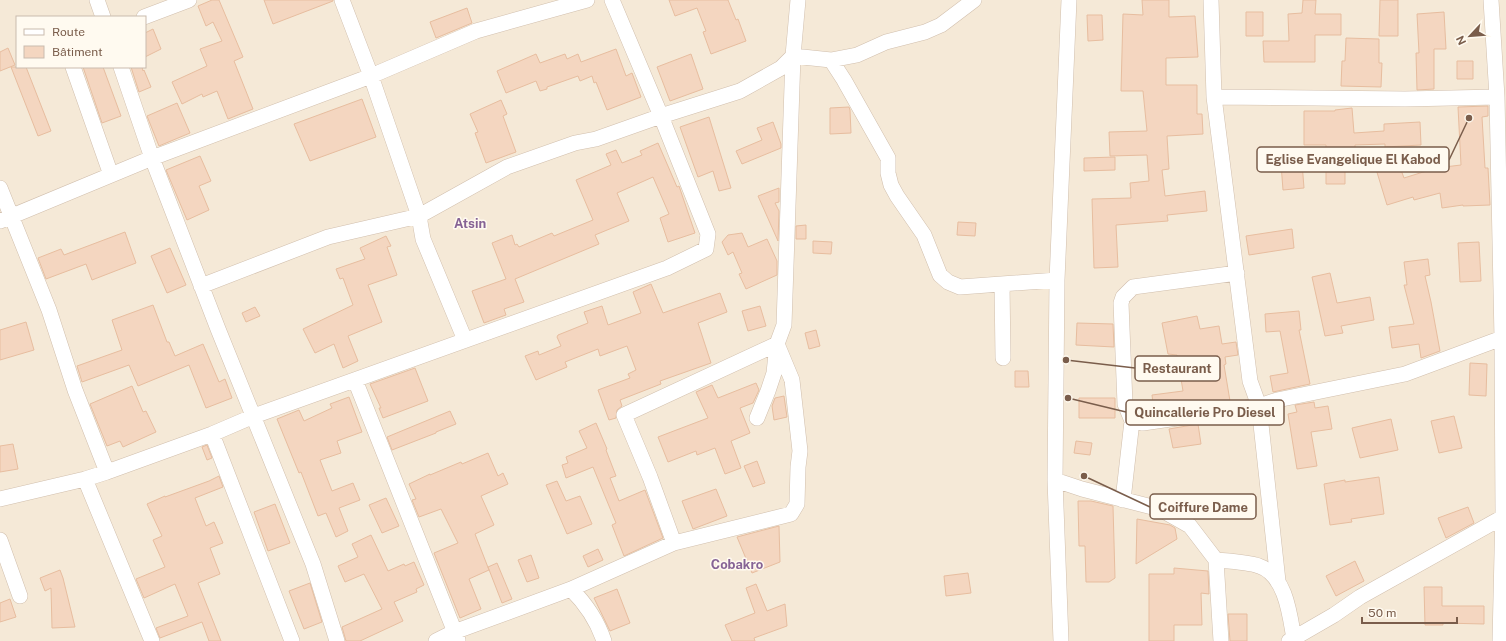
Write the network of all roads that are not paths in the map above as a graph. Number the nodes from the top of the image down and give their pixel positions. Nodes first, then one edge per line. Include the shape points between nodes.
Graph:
1 (97, 0) edge
2 (189, 0) edge
3 (342, 0) edge
4 (587, 0) edge
5 (612, 0) edge
6 (798, 0) edge
7 (974, 0) edge
8 (1069, 0) edge
9 (1211, 0) edge
10 (1491, 0) edge
11 (103, 16) edge
12 (146, 16) edge
13 (794, 56) junction
14 (831, 60) junction
15 (73, 68) edge
16 (121, 68) edge
17 (372, 76) junction
18 (1497, 96) junction
19 (1214, 97) junction
20 (661, 116) junction
21 (152, 158) junction
22 (111, 175) junction
23 (0, 188) edge
24 (419, 216) junction
25 (6, 219) edge
26 (1237, 273) junction
27 (1057, 280) junction
28 (1002, 284) junction
29 (201, 286) junction
30 (1502, 338) junction
31 (465, 340) junction
32 (778, 344) junction
33 (1003, 358) dead end
34 (355, 380) junction
35 (1259, 406) junction
36 (254, 416) junction
37 (757, 418) dead end
38 (1132, 421) junction
39 (212, 434) junction
40 (107, 472) junction
41 (85, 479) junction
42 (1055, 480) junction
43 (0, 499) edge
44 (1123, 500) junction
45 (1504, 512) edge
46 (0, 540) edge
47 (674, 543) junction
48 (1216, 560) junction
49 (1278, 581) junction
50 (571, 589) junction
51 (20, 596) dead end
52 (456, 637) edge
53 (1292, 640) edge
54 (152, 641) edge
55 (292, 641) edge
56 (337, 641) edge
57 (436, 641) edge
58 (604, 641) edge
59 (1061, 641) edge
60 (1221, 641) edge
61 (1500, 641) edge

1 - 11 street
2 - 12 street
3 - 17 street
4 - 17 street via 476,31
5 - 20 street
6 - 13 street
7 - 14 street via 941,25 886,42 857,55
8 - 27 street
9 - 19 street
10 - 18 street
13 - 14 street
13 - 20 street via 781,68 740,91
13 - 32 street via 784,325
14 - 28 street via 888,158 891,185 924,235 940,275 960,287
15 - 22 street
16 - 21 street
17 - 21 street
17 - 24 street
18 - 19 street via 1405,99
18 - 30 street
19 - 26 street
20 - 24 street via 507,167
20 - 31 street via 708,234 706,249 667,268
21 - 22 street
21 - 29 street
22 - 25 street
23 - 25 street
24 - 29 street via 328,237
24 - 31 street via 423,239
25 - 40 street via 49,310 75,390
26 - 35 street via 1250,381
26 - 38 street via 1133,287 1123,297 1125,404
27 - 28 street
27 - 42 street
28 - 33 street
29 - 36 street
30 - 35 street via 1405,374
30 - 45 street
31 - 34 street
32 - 37 street via 774,372
32 - 47 street via 792,380 800,451 797,504 791,514
32 - 47 street via 624,415
34 - 36 street
34 - 52 street
35 - 38 street via 1143,423
35 - 49 street
36 - 39 street
36 - 56 street via 313,564
38 - 44 street
39 - 40 street
39 - 55 street
40 - 41 street
41 - 43 street
41 - 54 street
42 - 44 street
42 - 59 street
44 - 48 street via 1160,508 1190,526
45 - 53 street via 1360,596
45 - 61 street
46 - 51 street
47 - 50 street
48 - 49 street via 1260,566
48 - 60 street
49 - 53 street via 1288,605
50 - 52 street
50 - 58 street via 586,604
52 - 57 street

